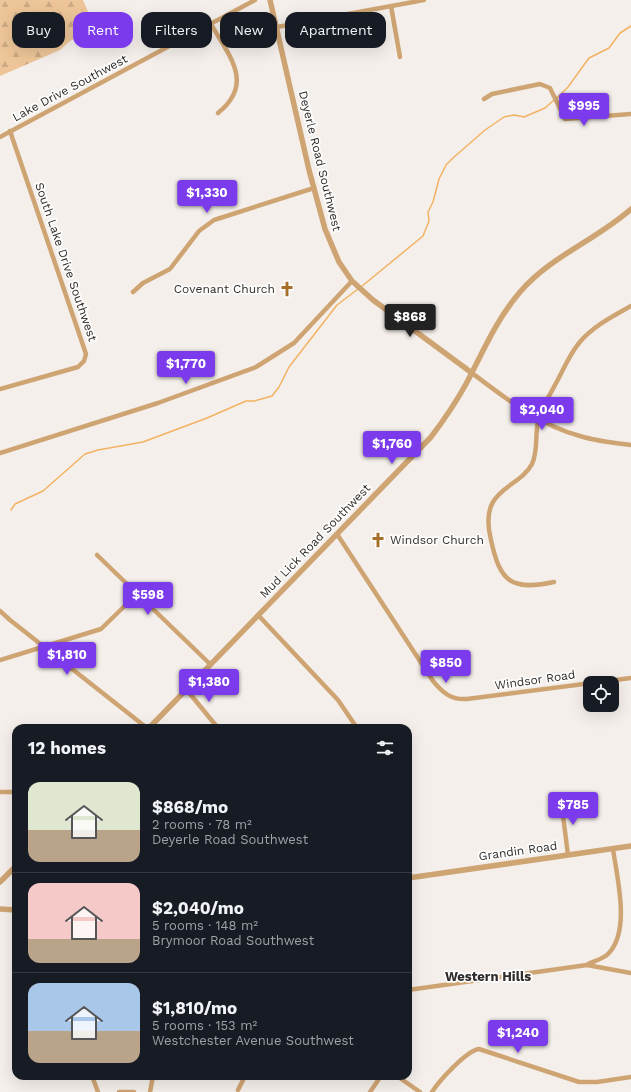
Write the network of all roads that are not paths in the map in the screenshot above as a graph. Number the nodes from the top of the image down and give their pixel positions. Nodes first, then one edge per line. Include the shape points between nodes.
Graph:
1 (255, 0) edge
2 (270, 0) edge
3 (424, 0) edge
4 (391, 6) junction
5 (273, 12) edge
6 (212, 23) edge
7 (212, 26) edge
8 (277, 27) joint
9 (166, 48) edge
10 (400, 57) dead end
11 (484, 99) dead end
12 (218, 113) dead end
13 (631, 114) edge
14 (10, 131) junction
15 (0, 137) edge
16 (314, 188) junction
17 (631, 209) edge
18 (352, 281) junction
19 (133, 292) dead end
20 (631, 306) edge
21 (472, 373) junction
22 (0, 389) edge
23 (538, 419) junction
24 (631, 446) edge
25 (0, 453) edge
26 (337, 534) junction
27 (98, 555) dead end
28 (554, 582) dead end
29 (137, 594) junction
30 (0, 611) edge
31 (258, 615) junction
32 (44, 647) junction
33 (0, 660) edge
34 (210, 664) junction
35 (631, 678) edge
36 (186, 689) junction
37 (143, 724) edge
38 (152, 724) edge
39 (215, 724) edge
40 (354, 724) edge
41 (0, 792) edge
42 (12, 792) edge
43 (561, 800) dead end
44 (631, 846) edge
45 (613, 849) junction
46 (568, 855) junction
47 (12, 870) edge
48 (412, 877) edge
49 (0, 882) edge
50 (0, 909) edge
51 (12, 910) edge
52 (587, 965) junction
53 (631, 973) edge
54 (412, 989) edge
55 (631, 1077) edge
56 (94, 1080) edge
57 (152, 1080) edge
58 (243, 1080) edge
59 (378, 1080) edge
60 (403, 1080) edge
61 (238, 1090) dead end
62 (98, 1092) edge
63 (119, 1092) edge
64 (134, 1092) edge
65 (150, 1092) edge
66 (370, 1092) edge
67 (420, 1092) edge
68 (432, 1092) edge

1 - 6 street, Lake Drive Southwest
2 - 5 street, Deyerle Road Southwest
3 - 4 street
4 - 8 street
4 - 10 street
7 - 12 street via 233,62 237,85 234,97
8 - 16 street, Deyerle Road Southwest
9 - 14 street, Lake Drive Southwest
11 - 13 street via 492,94 540,84 550,88 565,120
14 - 15 street, Lake Drive Southwest
14 - 22 street, South Lake Drive Southwest via 86,354 78,367
16 - 18 street, Deyerle Road Southwest via 333,250
16 - 19 street via 214,220 199,231 170,269
17 - 21 street, Mud Lick Road Southwest via 608,228 553,261 533,278 501,317
18 - 21 street, Deyerle Road Southwest
18 - 25 street via 294,343 256,367 158,403
20 - 23 street via 593,329 580,342
21 - 23 street, Deyerle Road Southwest
21 - 26 street, Mud Lick Road Southwest via 431,436
23 - 24 street, Deyerle Road Southwest via 577,436
23 - 28 street via 534,458 524,475 495,500 490,510 489,527 498,565 508,579 518,584 531,585
26 - 31 street, Mud Lick Road Southwest
26 - 35 street, Windsor Road via 433,681 450,697 468,699
27 - 29 street
29 - 32 street via 101,629
29 - 34 street
30 - 32 street
31 - 34 street, Mud Lick Road Southwest
31 - 40 street via 338,700
32 - 33 street
32 - 37 street
34 - 36 street, Mud Lick Road Southwest
36 - 38 street, Mud Lick Road Southwest
36 - 39 street
41 - 42 street
43 - 46 street
44 - 45 street, Grandin Road
45 - 46 street, Grandin Road
45 - 52 street via 621,902 620,930 608,954
46 - 48 street, Grandin Road
47 - 49 street
50 - 51 street
52 - 53 street
52 - 54 street
55 - 68 street via 579,1082 478,1049 471,1051
56 - 62 street
57 - 65 street
58 - 61 street
59 - 66 street
60 - 67 street
63 - 64 street

